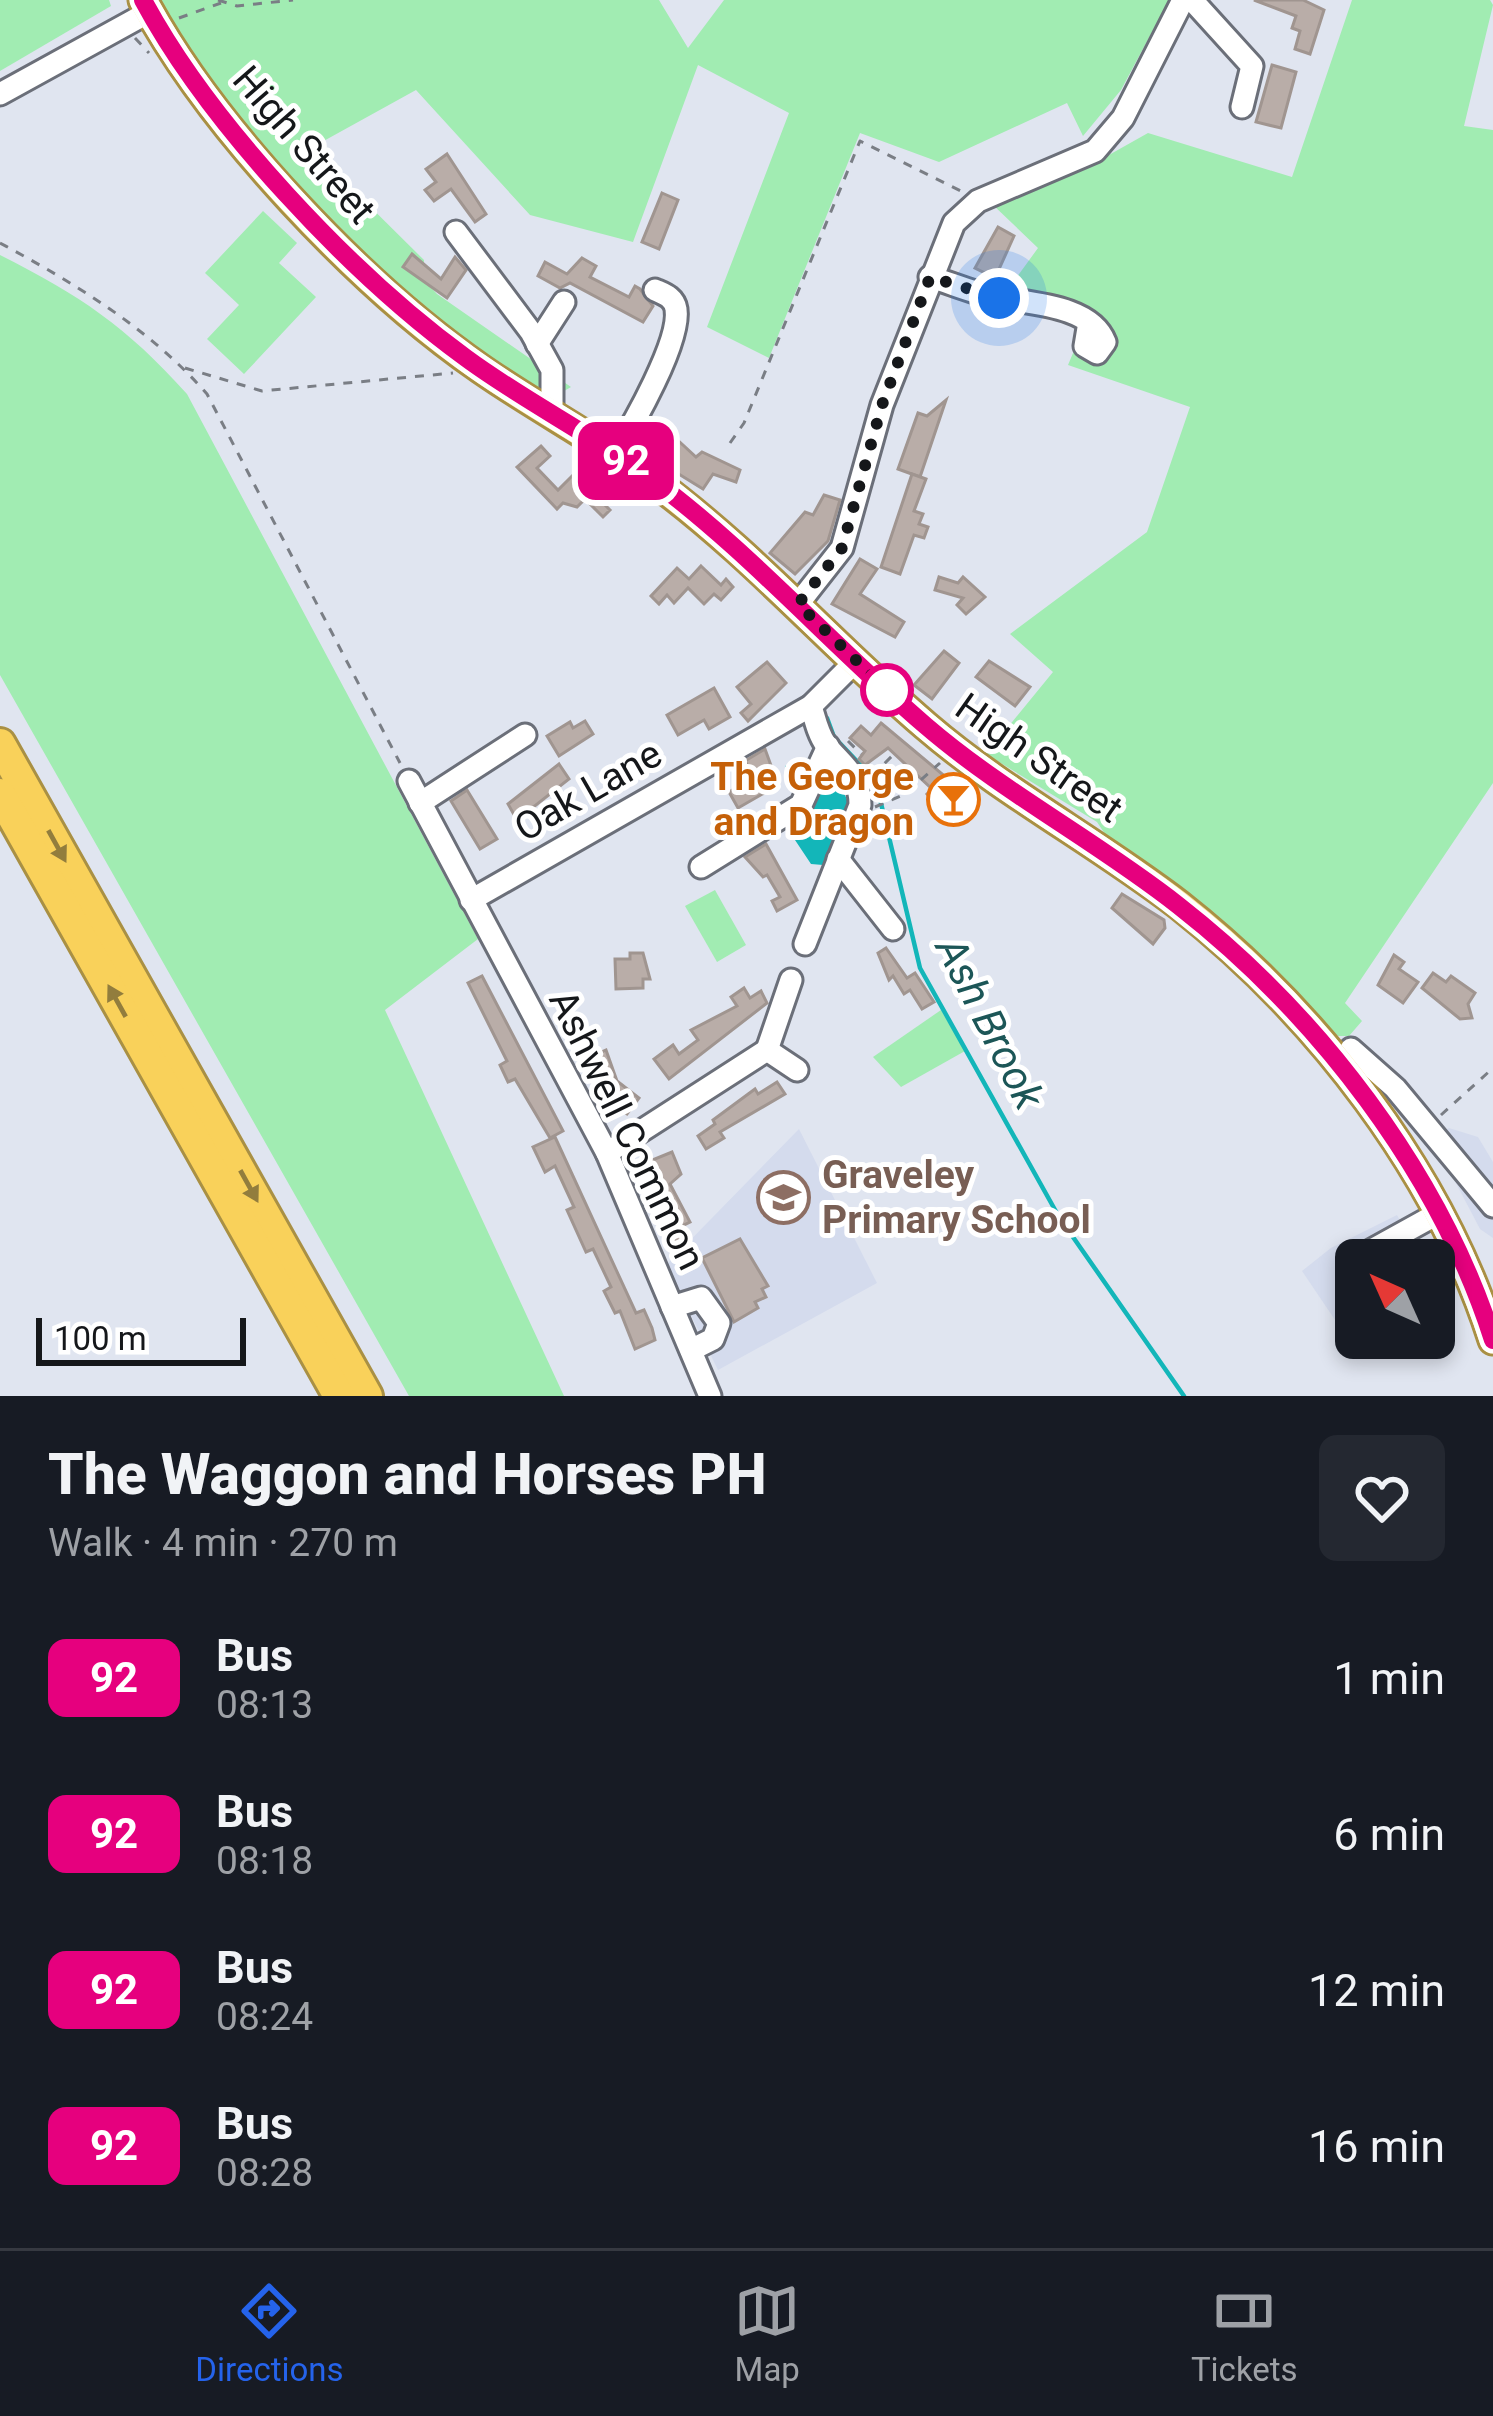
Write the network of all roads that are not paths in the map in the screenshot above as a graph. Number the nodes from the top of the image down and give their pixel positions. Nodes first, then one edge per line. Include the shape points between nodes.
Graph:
1 (1183, 0) edge
2 (1192, 0) edge
3 (153, 12) edge
4 (0, 94) edge
5 (1242, 107) dead end
6 (457, 232) dead end
7 (930, 277) junction
8 (655, 290) dead end
9 (564, 302) dead end
10 (1089, 322) dead end
11 (538, 344) junction
12 (552, 413) junction
13 (615, 453) junction
14 (798, 604) junction
15 (856, 661) junction
16 (811, 706) junction
17 (526, 735) dead end
18 (0, 744) edge
19 (830, 748) junction
20 (409, 781) road end
21 (0, 794) edge
22 (420, 803) junction
23 (838, 859) junction
24 (701, 867) dead end
25 (471, 900) junction
26 (892, 929) dead end
27 (805, 944) dead end
28 (791, 980) dead end
29 (1351, 1049) dead end
30 (766, 1050) junction
31 (797, 1070) dead end
32 (1429, 1126) junction
33 (1400, 1147) junction
34 (607, 1153) junction
35 (1493, 1206) edge
36 (1437, 1214) junction
37 (1393, 1239) edge
38 (672, 1306) junction
39 (1493, 1340) edge
40 (691, 1350) junction
41 (339, 1396) edge
42 (367, 1396) edge
43 (710, 1396) edge

1 - 7 street via 1124,118 1095,151 978,201 954,223
2 - 5 street via 1252,66
3 - 4 street
3 - 12 main road, High Street via 308,218 405,310
6 - 11 street
7 - 10 street
7 - 14 street via 882,405 842,548
8 - 13 street via 676,308 673,332
9 - 11 street
11 - 12 street via 552,370
12 - 13 main road, High Street
13 - 14 main road, High Street via 702,517
14 - 15 main road, High Street
15 - 16 street, Oak Lane
15 - 33 main road, High Street via 956,750 1183,908 1303,1023
16 - 19 street
16 - 25 street, Oak Lane
17 - 22 street
18 -> 42 highway
19 - 23 street via 860,791
19 - 24 street via 791,813
20 - 22 street, Ashwell Common
41 -> 21 highway
22 - 25 street, Ashwell Common
23 - 26 street
23 - 27 street
25 - 34 street, Ashwell Common
28 - 30 street
29 - 32 street
30 - 31 street
30 - 34 street
32 - 33 street
32 - 35 street
33 - 36 main road, High Street
34 - 38 street, Ashwell Common
36 - 37 street
36 - 39 main road, High Street
38 - 40 street, Ashwell Common
38 - 40 street via 700,1298 719,1323 716,1336
40 - 43 street, Ashwell Common

